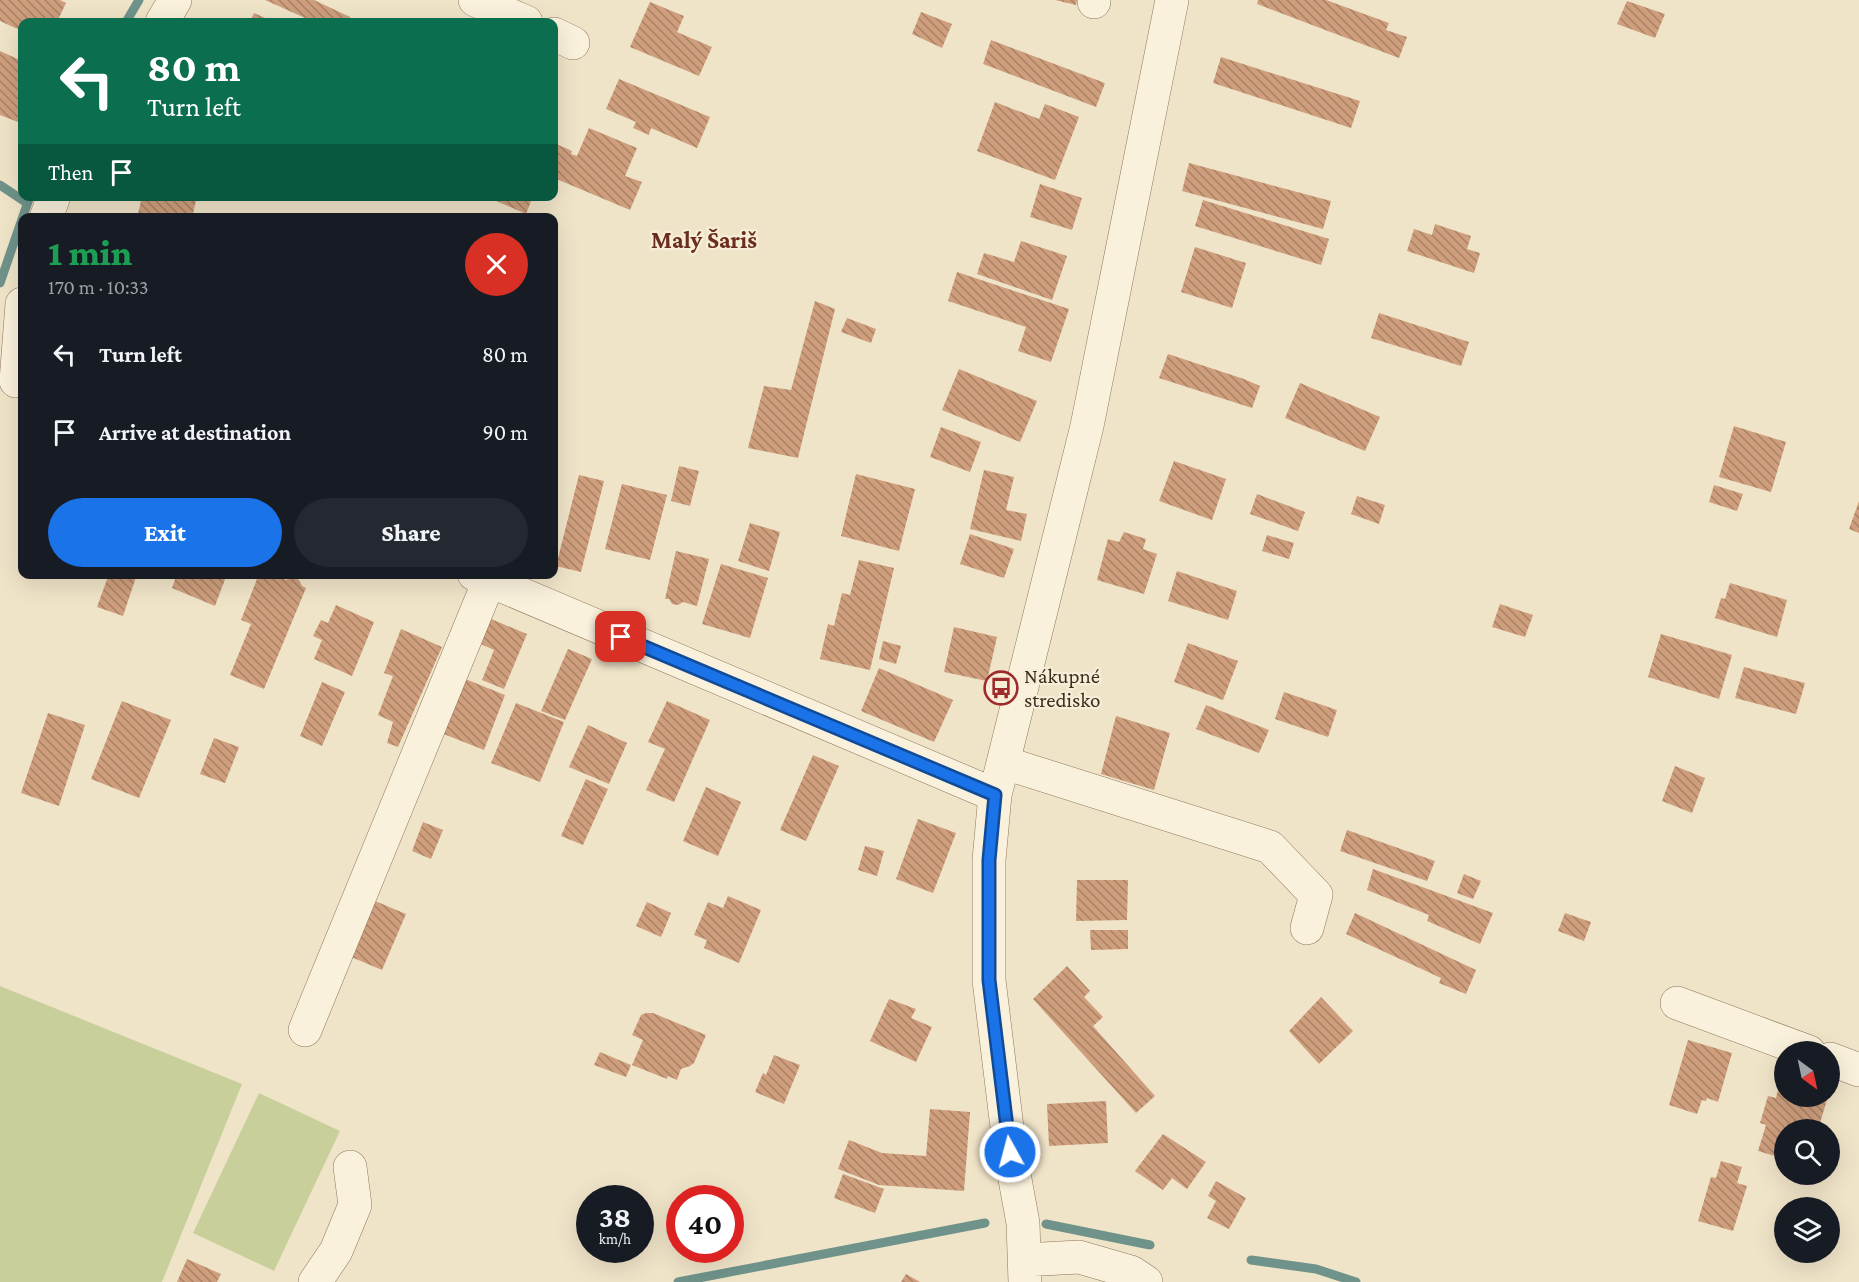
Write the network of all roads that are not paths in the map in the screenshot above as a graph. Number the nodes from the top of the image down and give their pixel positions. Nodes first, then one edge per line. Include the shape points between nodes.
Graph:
1 (175, 0) edge
2 (474, 0) edge
3 (1172, 0) edge
4 (164, 18) edge
5 (517, 18) edge
6 (18, 338) edge
7 (13, 380) edge
8 (482, 579) edge
9 (484, 579) edge
10 (1005, 763) junction
11 (995, 795) junction
12 (1307, 928) dead end
13 (1677, 1003) dead end
14 (305, 1030) dead end
15 (1779, 1041) edge
16 (1840, 1063) edge
17 (1859, 1070) edge
18 (350, 1167) dead end
19 (1024, 1271) edge
20 (315, 1282) edge
21 (1146, 1282) edge

1 - 4 street
2 - 5 street
3 - 10 street via 1087,426
6 - 7 street
8 - 14 street
9 - 11 street
10 - 11 street
10 - 12 street via 1270,847 1316,896
11 - 19 street via 989,860 989,980 1010,1152 1023,1223
13 - 15 street
16 - 17 street
18 - 20 street via 355,1205 336,1251
19 - 21 street via 1080,1257 1131,1272

